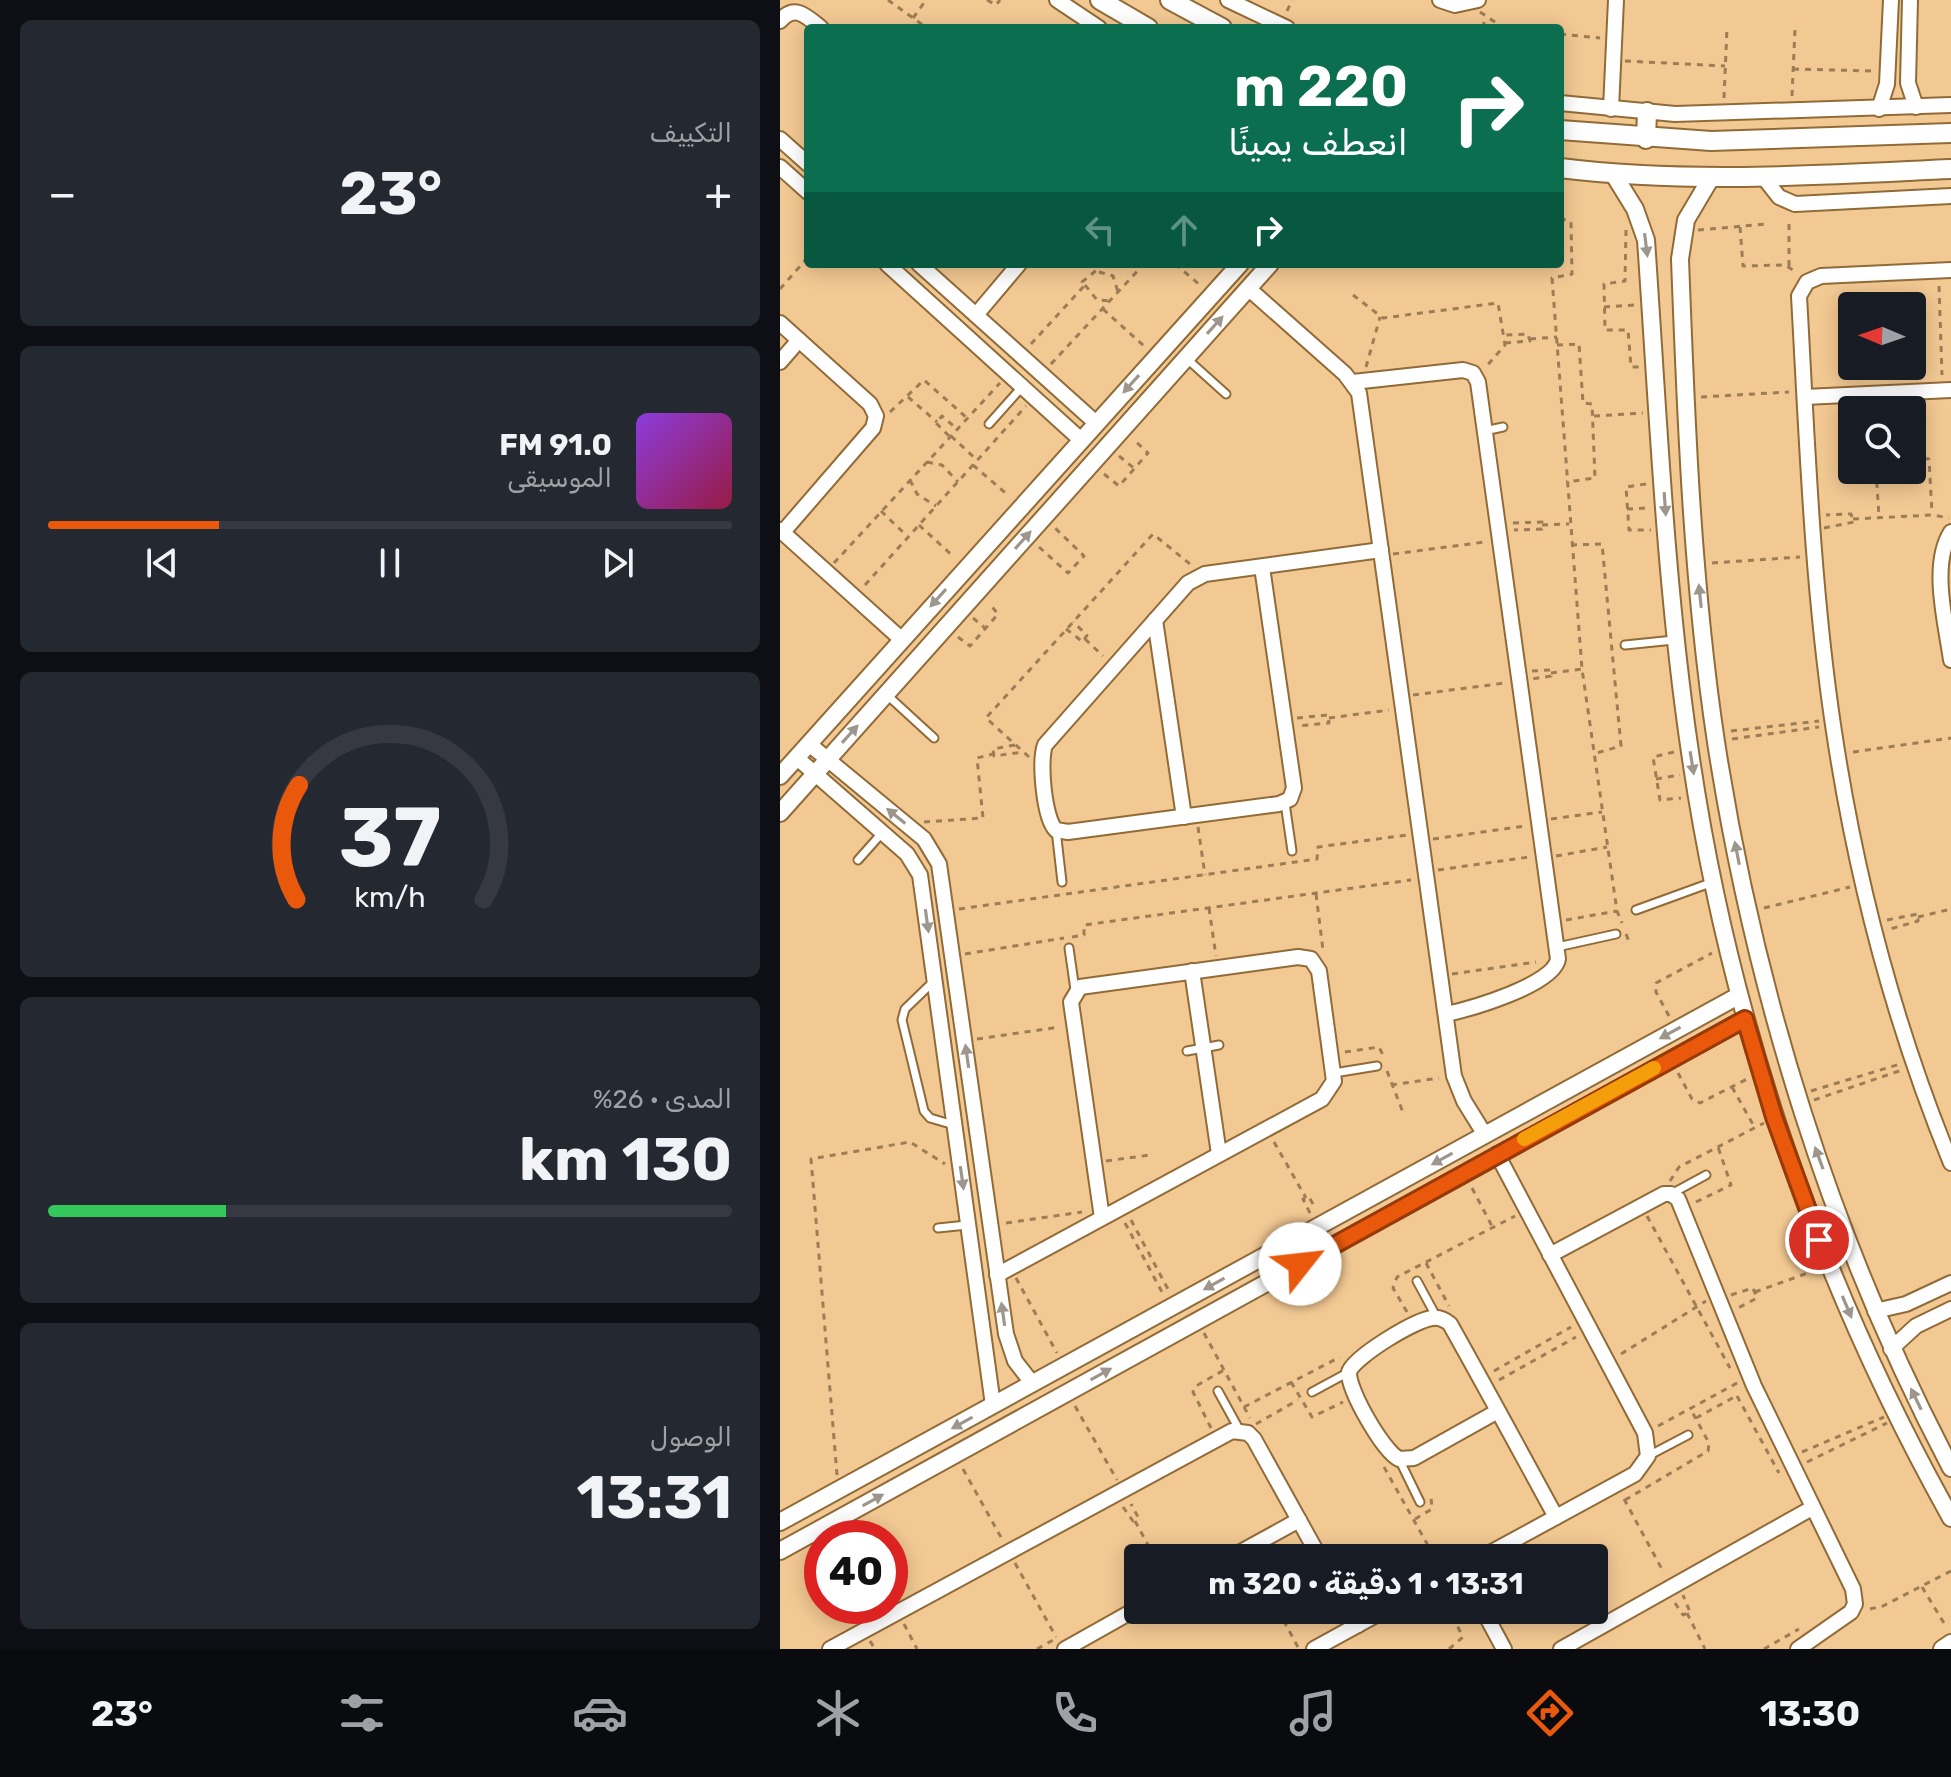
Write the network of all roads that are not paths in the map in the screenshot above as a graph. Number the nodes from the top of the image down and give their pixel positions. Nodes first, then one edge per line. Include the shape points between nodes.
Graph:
1 (1057, 0) edge
2 (1100, 0) edge
3 (1170, 0) edge
4 (1228, 0) edge
5 (1440, 0) edge
6 (1616, 0) edge
7 (1891, 0) edge
8 (1910, 0) edge
9 (1475, 2) edge
10 (780, 21) edge
11 (1194, 22) edge
12 (815, 24) edge
13 (1089, 24) edge
14 (1141, 24) edge
15 (1279, 24) edge
16 (1564, 103) edge
17 (1951, 105) edge
18 (1916, 107) junction
19 (1611, 109) junction
20 (1879, 109) junction
21 (1647, 112) junction
22 (1564, 130) edge
23 (1951, 133) edge
24 (780, 139) edge
25 (1646, 139) junction
26 (804, 160) edge
27 (780, 167) edge
28 (1564, 169) edge
29 (1951, 169) edge
30 (1614, 175) junction
31 (1711, 178) junction
32 (1764, 178) junction
33 (804, 188) edge
34 (1951, 196) edge
35 (891, 268) edge
36 (923, 268) edge
37 (1016, 268) edge
38 (1236, 268) edge
39 (1266, 268) edge
40 (1945, 270) edge
41 (1248, 288) junction
42 (976, 315) junction
43 (780, 323) edge
44 (799, 340) junction
45 (1158, 354) junction
46 (780, 362) edge
47 (1182, 363) junction
48 (1357, 381) junction
49 (1022, 387) junction
50 (1947, 390) edge
51 (1226, 394) dead end
52 (1804, 394) junction
53 (1096, 423) junction
54 (989, 424) dead end
55 (1503, 427) dead end
56 (1484, 431) junction
57 (1081, 440) junction
58 (781, 531) edge
59 (1951, 532) edge
60 (1382, 553) junction
61 (1262, 567) junction
62 (1155, 620) junction
63 (1949, 632) edge
64 (901, 639) junction
65 (1676, 640) junction
66 (1625, 645) dead end
67 (1951, 660) edge
68 (886, 694) junction
69 (934, 738) dead end
70 (809, 744) junction
71 (797, 758) junction
72 (827, 760) junction
73 (815, 774) junction
74 (780, 776) edge
75 (1285, 803) junction
76 (780, 813) edge
77 (1190, 816) junction
78 (1056, 830) junction
79 (882, 833) junction
80 (1292, 851) dead end
81 (858, 860) dead end
82 (1062, 882) dead end
83 (1713, 882) junction
84 (1748, 907) junction
85 (1718, 909) junction
86 (1636, 910) dead end
87 (1616, 934) dead end
88 (1069, 948) dead end
89 (1558, 953) junction
90 (953, 957) junction
91 (933, 961) junction
92 (1192, 971) junction
93 (935, 980) junction
94 (1075, 990) junction
95 (1738, 996) junction
96 (1446, 1014) junction
97 (1745, 1019) junction
98 (1219, 1045) dead end
99 (1204, 1048) junction
100 (1187, 1051) dead end
101 (1377, 1066) dead end
102 (1334, 1073) junction
103 (955, 1125) junction
104 (1485, 1135) junction
105 (1219, 1154) junction
106 (1497, 1154) junction
107 (1949, 1155) edge
108 (1706, 1175) dead end
109 (1389, 1188) junction
110 (1670, 1193) junction
111 (1402, 1208) junction
112 (1101, 1214) junction
113 (969, 1225) junction
114 (938, 1228) dead end
115 (1550, 1255) junction
116 (1004, 1271) junction
117 (1417, 1281) dead end
118 (1951, 1283) edge
119 (1951, 1309) edge
120 (1875, 1311) junction
121 (1444, 1321) junction
122 (1118, 1337) junction
123 (1891, 1349) junction
124 (1130, 1358) junction
125 (1353, 1365) junction
126 (1033, 1384) junction
127 (1218, 1391) dead end
128 (1312, 1392) road end
129 (993, 1405) junction
130 (1498, 1411) junction
131 (1240, 1431) junction
132 (1688, 1435) dead end
133 (914, 1449) junction
134 (1648, 1456) junction
135 (1399, 1459) junction
136 (1951, 1468) edge
137 (926, 1471) junction
138 (1420, 1502) dead end
139 (1812, 1508) junction
140 (1556, 1517) junction
141 (1951, 1518) edge
142 (1299, 1520) junction
143 (780, 1522) edge
144 (1255, 1544) edge
145 (1312, 1544) edge
146 (1507, 1544) edge
147 (780, 1551) edge
148 (1124, 1614) edge
149 (1491, 1624) edge
150 (1358, 1625) edge
151 (1951, 1643) edge
152 (1060, 1644) edge
153 (830, 1649) edge
154 (1314, 1649) edge
155 (1504, 1649) edge
156 (1561, 1649) edge
157 (1798, 1649) edge
158 (1942, 1649) edge

1 - 13 street
2 - 14 main road
3 - 11 main road
4 - 15 street
5 - 9 street via 1455,5
6 - 19 street
7 - 20 street via 1888,71
8 - 18 street via 1908,83
10 - 12 street via 797,12
16 - 19 street
17 - 18 street
18 - 20 street
19 - 21 street
20 - 21 street
21 - 25 main road
22 - 25 main road
23 - 25 main road
24 - 26 street
27 - 33 street
28 - 30 main road
29 - 32 main road
30 - 31 main road
30 -> 65 street via 1646,240
31 - 32 main road
84 -> 31 street via 1716,738 1696,564 1685,398 1683,232 1696,197
32 - 34 street via 1790,203
35 - 49 street
36 - 42 street
37 - 42 street
38 - 45 street
39 - 41 street
40 - 52 street via 1821,276 1807,282 1799,296
47 -> 41 street
41 - 48 street
42 - 53 street
43 - 44 street
44 - 46 street
44 - 58 street via 870,404 876,416 873,428
45 - 47 street
45 -> 53 street
47 - 51 lane
68 -> 47 street
48 - 56 street via 1463,370 1476,377
48 - 60 street
49 - 54 lane
49 - 57 street
50 - 52 street
52 - 107 street via 1814,556 1837,754 1874,929
53 - 57 street
55 - 56 lane
56 - 89 street
57 -> 64 street
58 - 64 street
59 - 63 street via 1942,553
60 - 61 street
60 - 96 street
61 - 62 street via 1202,575
61 - 75 street via 1294,788
62 - 77 street
62 - 78 street via 1045,745 1049,821
63 - 67 street
64 - 70 street
65 - 66 lane
65 -> 83 street
68 - 69 lane
72 -> 68 street
70 - 71 street
70 - 72 street
71 - 73 street
71 - 74 street
72 - 73 street
90 -> 72 street via 935,855
73 - 76 street
73 - 79 street
75 - 77 street
75 - 80 lane
77 - 78 street
78 - 82 lane
79 - 81 lane
79 -> 91 street via 913,860 920,875
83 - 85 street
83 - 86 lane
84 - 85 street
120 -> 84 street via 1798,1100
85 - 95 street
87 - 89 lane
88 - 94 lane
89 - 96 street via 1548,976
90 - 91 street
116 -> 90 street via 990,1225
91 - 93 street
92 - 94 street
92 - 99 street
92 - 102 street via 1298,957 1316,964
93 - 103 street
93 - 103 lane via 905,1009 902,1020 924,1111
94 - 112 street via 1071,1002
95 - 97 street
95 -> 104 street
96 - 104 street via 1454,1076
97 - 106 street
97 -> 141 street via 1774,1117 1829,1265
98 - 99 lane
99 - 100 lane
99 - 105 street
101 - 102 lane
102 - 105 street via 1328,1094
103 -> 113 street
104 -> 109 street
105 - 112 street
106 - 111 street
106 - 115 street
108 - 110 lane
109 - 111 street
109 -> 122 street
110 - 115 street
110 - 139 street via 1678,1199 1718,1304
111 - 124 street
112 - 116 street
113 - 114 lane
113 - 129 street
115 - 134 street via 1645,1433
126 -> 116 street via 1009,1348
117 - 121 lane
118 - 120 street via 1906,1304
119 - 123 street via 1916,1326
120 - 123 street
121 - 125 street via 1414,1325
121 - 130 street
122 - 124 street
122 - 126 street
136 -> 123 street
137 -> 124 street
125 - 128 lane
125 - 135 street via 1356,1395 1387,1449
126 - 129 street
127 - 131 lane
129 -> 133 street
130 - 135 street via 1414,1458
130 - 140 street
131 - 142 street via 1254,1439
131 - 153 street via 1216,1439
132 - 134 lane
133 - 137 street
133 - 143 street
134 - 140 street via 1635,1474
135 - 138 lane
147 -> 137 street
139 - 156 street
139 - 157 street via 1853,1589 1855,1604 1845,1617
140 - 146 street
142 - 144 street
142 - 145 street
148 - 152 street
149 - 155 street
150 - 154 street
151 - 158 street

